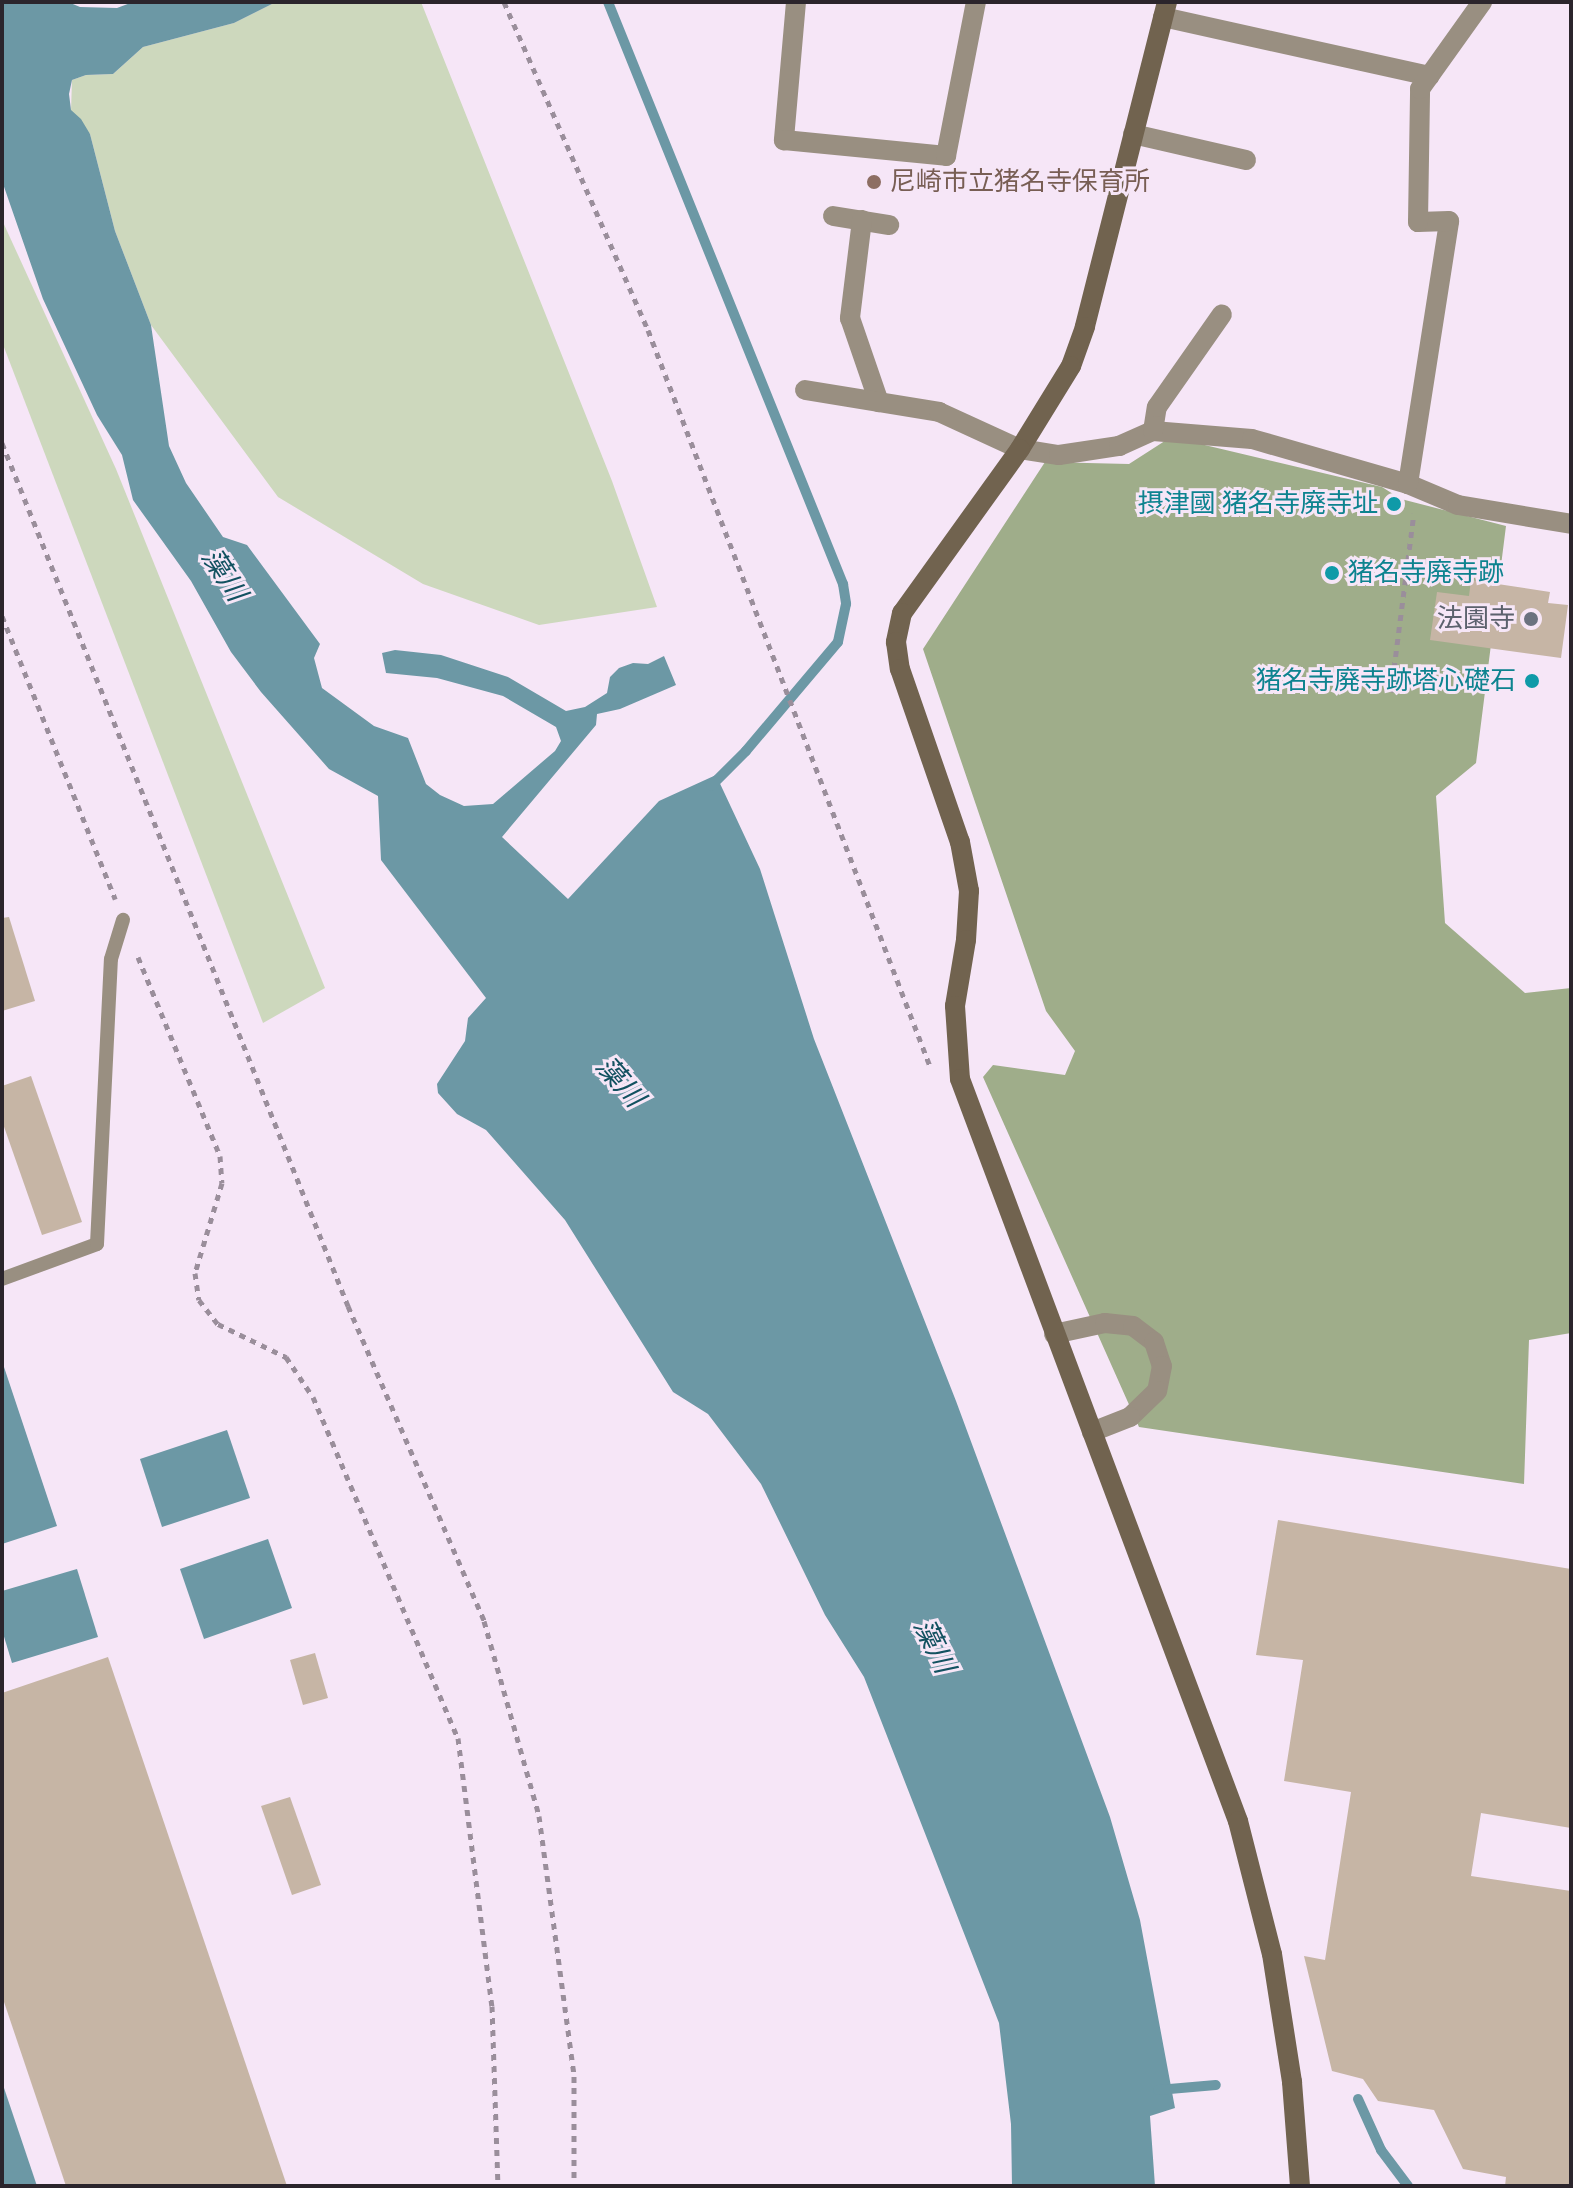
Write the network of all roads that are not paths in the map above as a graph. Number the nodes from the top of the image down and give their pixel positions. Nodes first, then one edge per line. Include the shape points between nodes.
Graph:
1 (796, 2) edge
2 (976, 2) edge
3 (1482, 2) edge
4 (1165, 10) edge
5 (1430, 76) junction
6 (1133, 134) junction
7 (1246, 160) dead end
8 (833, 216) dead end
9 (862, 220) junction
10 (889, 225) dead end
11 (1222, 314) dead end
12 (805, 390) dead end
13 (879, 402) junction
14 (1153, 431) junction
15 (1020, 449) junction
16 (1413, 486) junction
17 (1571, 524) edge
18 (123, 920) road end
19 (2, 1279) edge
20 (1054, 1334) junction
21 (1092, 1432) junction
22 (1300, 2186) edge

1 - 2 street via 784,140 946,156
3 - 5 street
4 - 5 street
4 - 6 street
5 - 16 street via 1420,89 1418,222 1449,221
6 - 7 street
6 - 15 street via 1085,327 1071,366
8 - 9 street
9 - 10 street
9 - 13 street via 850,318
11 - 14 street via 1157,407
12 - 13 street
13 - 15 street via 939,412
14 - 15 street via 1119,446 1059,455
14 - 16 street via 1252,439
15 - 20 street via 902,613 896,642 900,669 960,842 969,891 955,1006 960,1079
16 - 17 street via 1458,505
18 - 19 lane via 111,959 97,1244
20 - 21 street
20 - 21 street via 1105,1323 1133,1326 1154,1342 1162,1366 1157,1391 1130,1417
21 - 22 street via 1238,1821 1272,1954 1292,2082

